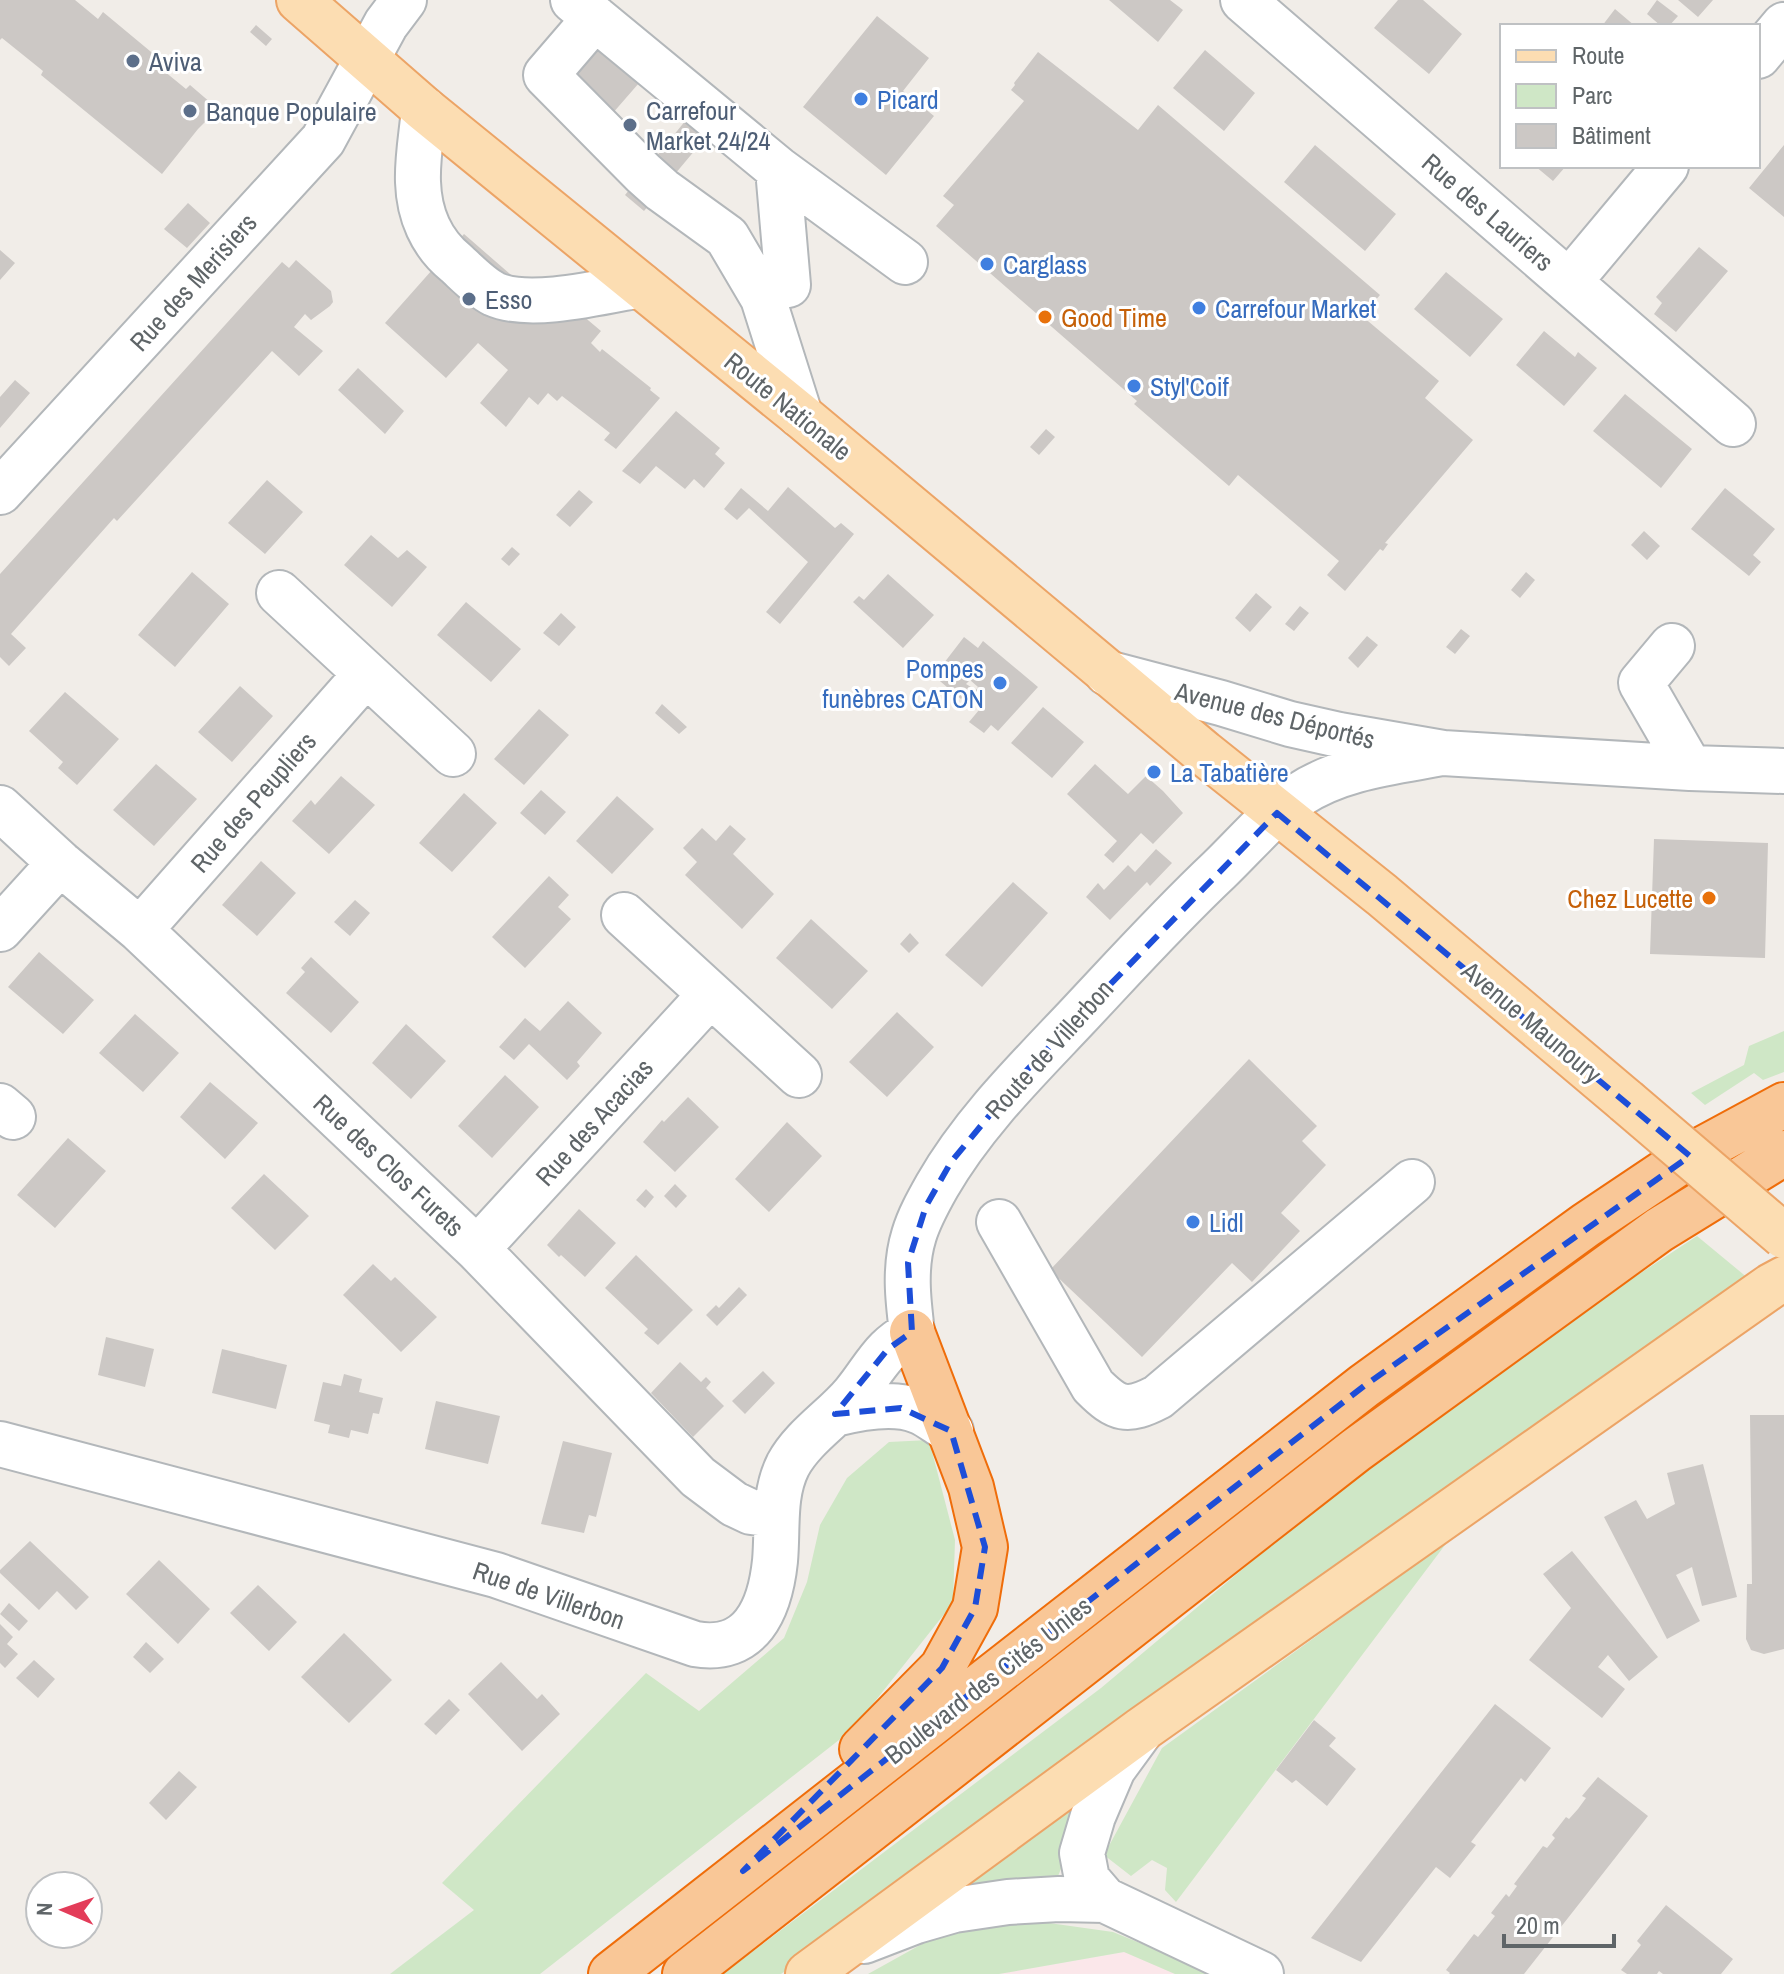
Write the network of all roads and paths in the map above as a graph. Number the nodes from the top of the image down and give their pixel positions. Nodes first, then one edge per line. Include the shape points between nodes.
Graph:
1 (299, 0) edge
2 (404, 0) edge
3 (1243, 0) edge
4 (584, 9) edge
5 (1784, 25) edge
6 (1760, 54) edge
7 (367, 59) junction
8 (424, 109) junction
9 (1664, 168) edge
10 (778, 169) junction
11 (905, 262) dead end
12 (1569, 282) junction
13 (640, 285) junction
14 (788, 285) dead end
15 (800, 415) junction
16 (1733, 424) dead end
17 (5, 478) edge
18 (279, 593) dead end
19 (1672, 646) dead end
20 (1107, 673) junction
21 (366, 674) junction
22 (1443, 753) junction
23 (453, 754) dead end
24 (1690, 768) junction
25 (1784, 771) edge
26 (0, 808) edge
27 (1277, 813) junction
28 (60, 863) junction
29 (624, 915) dead end
30 (0, 929) edge
31 (140, 930) junction
32 (710, 995) junction
33 (799, 1075) dead end
34 (1784, 1105) edge
35 (1784, 1153) edge
36 (1412, 1182) dead end
37 (999, 1222) dead end
38 (1784, 1236) edge
39 (477, 1249) junction
40 (1784, 1279) edge
41 (912, 1332) junction
42 (835, 1414) junction
43 (951, 1431) junction
44 (0, 1444) edge
45 (776, 1515) junction
46 (1141, 1730) junction
47 (743, 1871) junction
48 (1105, 1900) junction
49 (821, 1965) edge
50 (611, 1974) edge
51 (685, 1974) edge
52 (1261, 1974) edge

1 - 7 main road, Route Nationale
2 - 7 street, Rue des Merisiers
3 - 12 street, Rue des Lauriers
4 - 10 street
4 - 15 street via 546,75 643,173 727,237 763,298
5 - 6 street
7 - 8 main road, Route Nationale
7 - 17 street, Rue des Merisiers via 323,140
8 - 13 main road, Route Nationale
8 - 13 street via 418,183 425,222 445,255 491,293 522,300 576,298
9 - 12 street
10 - 11 street
10 - 14 street
12 - 16 street, Rue des Lauriers
13 - 15 main road, Route Nationale
15 - 20 main road, Route Nationale
18 - 21 street
19 - 24 street via 1641,683
20 - 22 street, Avenue des Déportés via 1290,724
20 - 27 main road, Route Nationale
21 - 23 street
21 - 31 street, Rue des Peupliers
22 - 24 street, Avenue des Déportés
22 - 27 street, Avenue des Déportés via 1358,769 1299,795
24 - 25 street, Avenue des Déportés
26 - 28 street, Rue des Clos Furets
27 - 38 main road, Avenue Maunoury, bridge via 1382,895
27 - 41 street, Route de Villerbon via 1038,1058 951,1162 914,1236 907,1289
28 - 30 street
28 - 31 street, Rue des Clos Furets
29 - 32 street
31 - 39 street, Rue des Clos Furets
32 - 33 street
32 - 39 street, Rue des Acacias
34 - 47 highway, Boulevard des Cités Unies via 1686,1158 1364,1386
35 - 51 highway, Boulevard des Cités Unies via 1659,1230 1356,1450
36 - 37 street via 1158,1397 1139,1407 1108,1401 1093,1386
39 - 45 street, Rue des Clos Furets via 698,1477 734,1504
40 - 46 main road
41 - 42 street, Rue de Villerbon via 888,1349
41 - 43 highway
42 - 43 street via 901,1408
42 - 45 street, Rue de Villerbon via 789,1463
43 - 47 highway via 985,1547 975,1608 942,1668
44 - 45 street, Rue de Villerbon via 496,1575 710,1647 741,1638 764,1608 775,1560
46 - 48 street via 1113,1769 1082,1853 1087,1879
46 - 49 main road
47 - 50 highway, Boulevard des Cités Unies
48 - 49 street via 1008,1902 954,1910 874,1936
48 - 52 street

